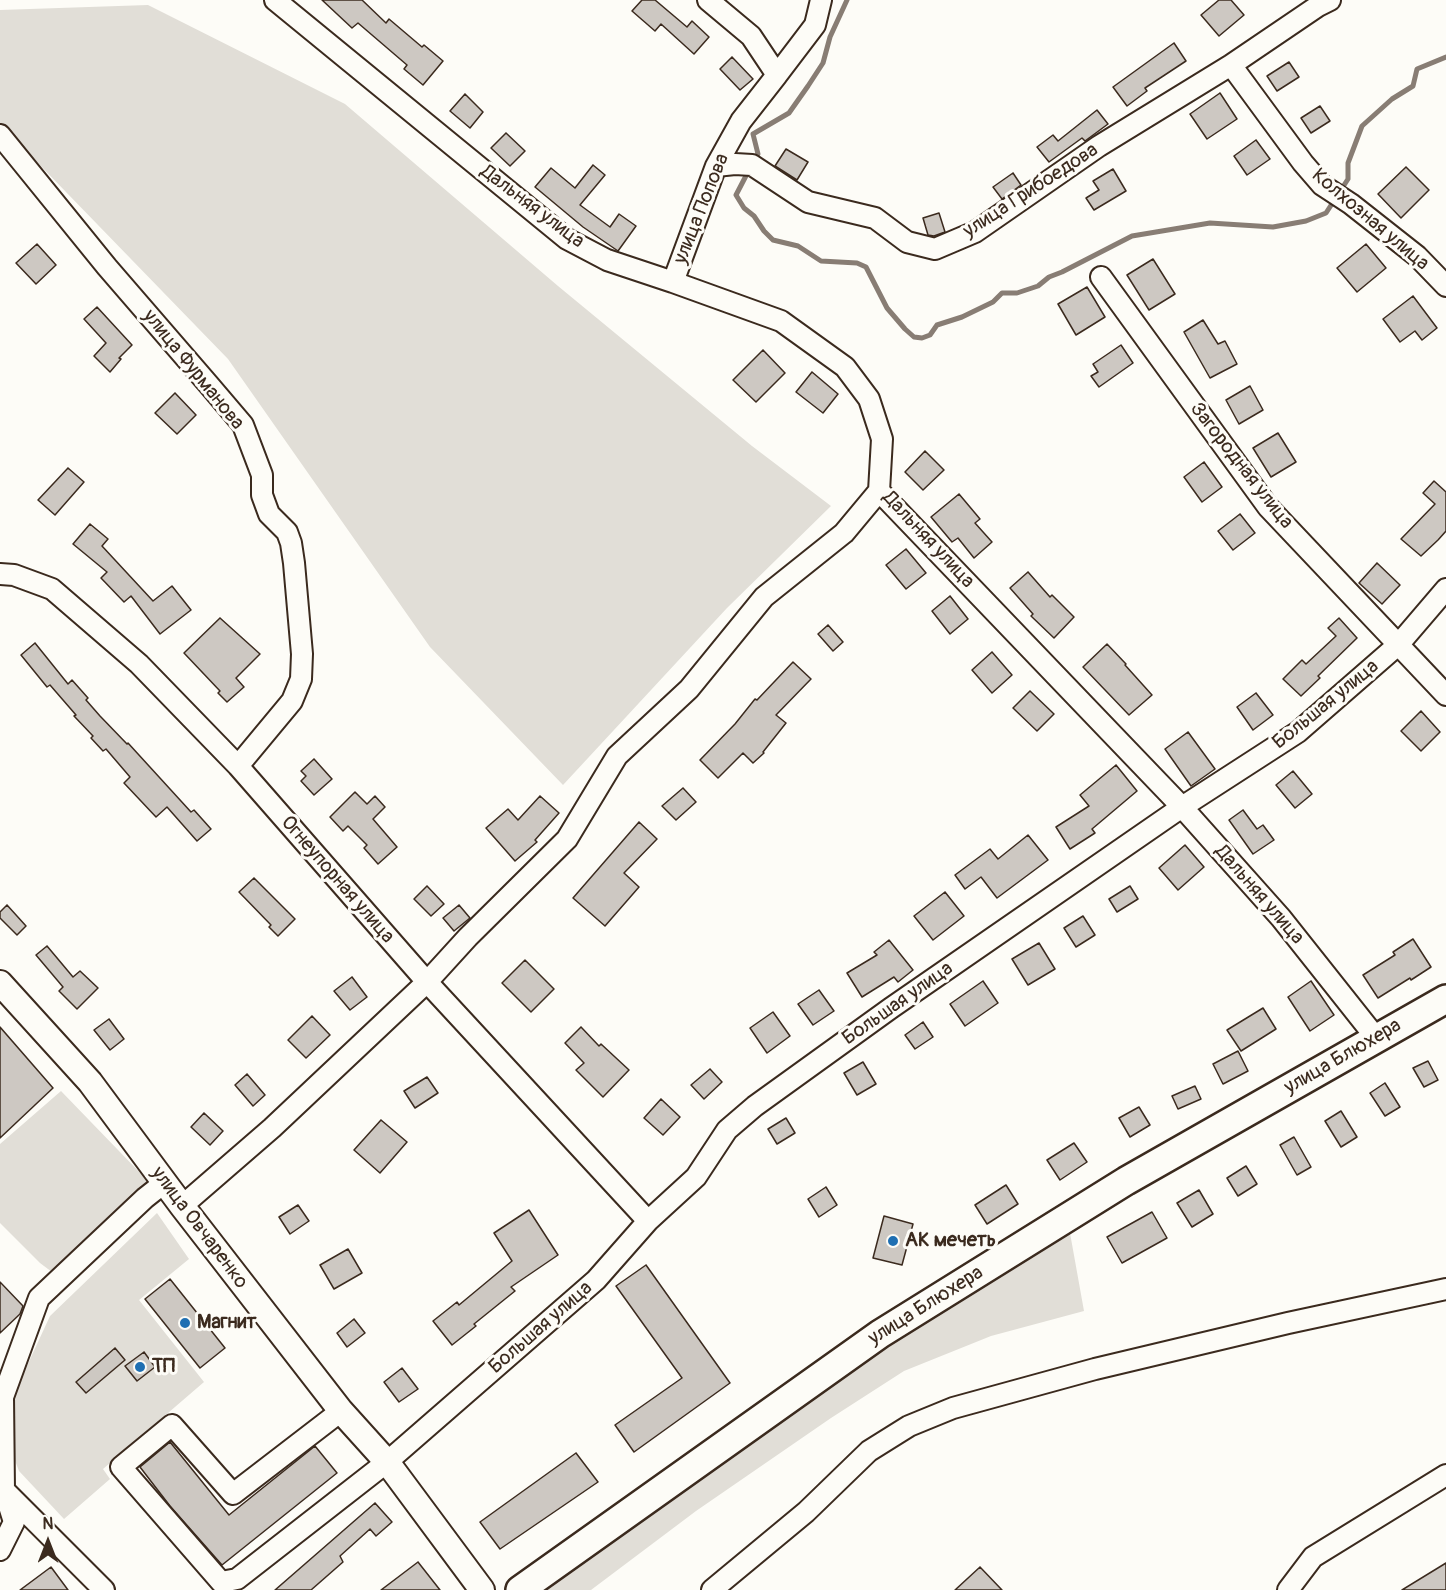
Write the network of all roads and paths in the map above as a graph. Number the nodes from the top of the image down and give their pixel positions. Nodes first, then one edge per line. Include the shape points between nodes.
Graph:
1 (275, 0) edge
2 (708, 0) edge
3 (821, 0) edge
4 (1323, 2) edge
5 (1231, 65) junction
6 (777, 75) junction
7 (0, 135) edge
8 (716, 166) junction
9 (1101, 276) dead end
10 (673, 282) junction
11 (1446, 286) edge
12 (879, 491) junction
13 (0, 574) edge
14 (1446, 589) edge
15 (1400, 644) junction
16 (1446, 695) edge
17 (238, 766) junction
18 (1182, 807) junction
19 (0, 982) edge
20 (427, 982) junction
21 (1446, 999) edge
22 (1377, 1039) junction
23 (164, 1183) junction
24 (182, 1206) junction
25 (648, 1221) junction
26 (1446, 1289) edge
27 (341, 1411) junction
28 (387, 1462) junction
29 (1446, 1475) edge
30 (2, 1489) edge
31 (0, 1550) edge
32 (104, 1590) edge
33 (482, 1590) edge
34 (520, 1590) edge
35 (712, 1590) edge
36 (1288, 1590) edge

1 - 10 street, Дальняя улица via 567,239 607,260
2 - 6 street via 751,36
3 - 6 street, улица Попова via 814,25
4 - 5 street, улица Грибоедова
5 - 8 street, улица Грибоедова via 1099,146 975,232 935,249 907,242 875,218 808,202 752,165
5 - 11 street, Колхозная улица via 1322,185 1417,256
6 - 8 street, улица Попова via 741,121
7 - 17 street, улица Фурманова via 243,425 262,475 262,495 269,514 286,531 291,543 301,679 292,701
8 - 10 street, улица Попова
9 - 15 street, Загородная улица via 1268,507
10 - 12 street, Дальняя улица via 782,321 845,367 869,399 882,439
12 - 18 street, Дальняя улица
12 - 20 street via 844,533 764,597 689,689 617,756 567,839
13 - 17 street, Огнеупорная улица via 52,589 139,664
14 - 15 street, Большая улица
15 - 16 street, Загородная улица
15 - 18 street, Большая улица via 1298,732
17 - 20 street, Огнеупорная улица
18 - 22 street, Дальняя улица via 1281,918
18 - 25 street, Большая улица via 755,1106 727,1130 696,1177
19 - 23 street, улица Овчаренко via 90,1082
20 - 24 street via 272,1128
20 - 25 street, Огнеупорная улица
21 - 22 main road, улица Блюхера
22 - 34 main road, улица Блюхера via 1126,1181 880,1334
23 - 24 street, улица Овчаренко
23 - 30 street via 39,1298 3,1397
24 - 27 street, улица Овчаренко
25 - 28 street, Большая улица via 596,1280
26 - 35 street via 1095,1369 953,1408 920,1421 869,1451 806,1512
27 - 28 street, улица Овчаренко
27 - 28 street, Большая улица via 233,1494 172,1425 121,1467 221,1582 237,1579
28 - 33 street, улица Овчаренко
29 - 36 street via 1313,1557
30 - 31 street via 14,1522
30 - 32 street

